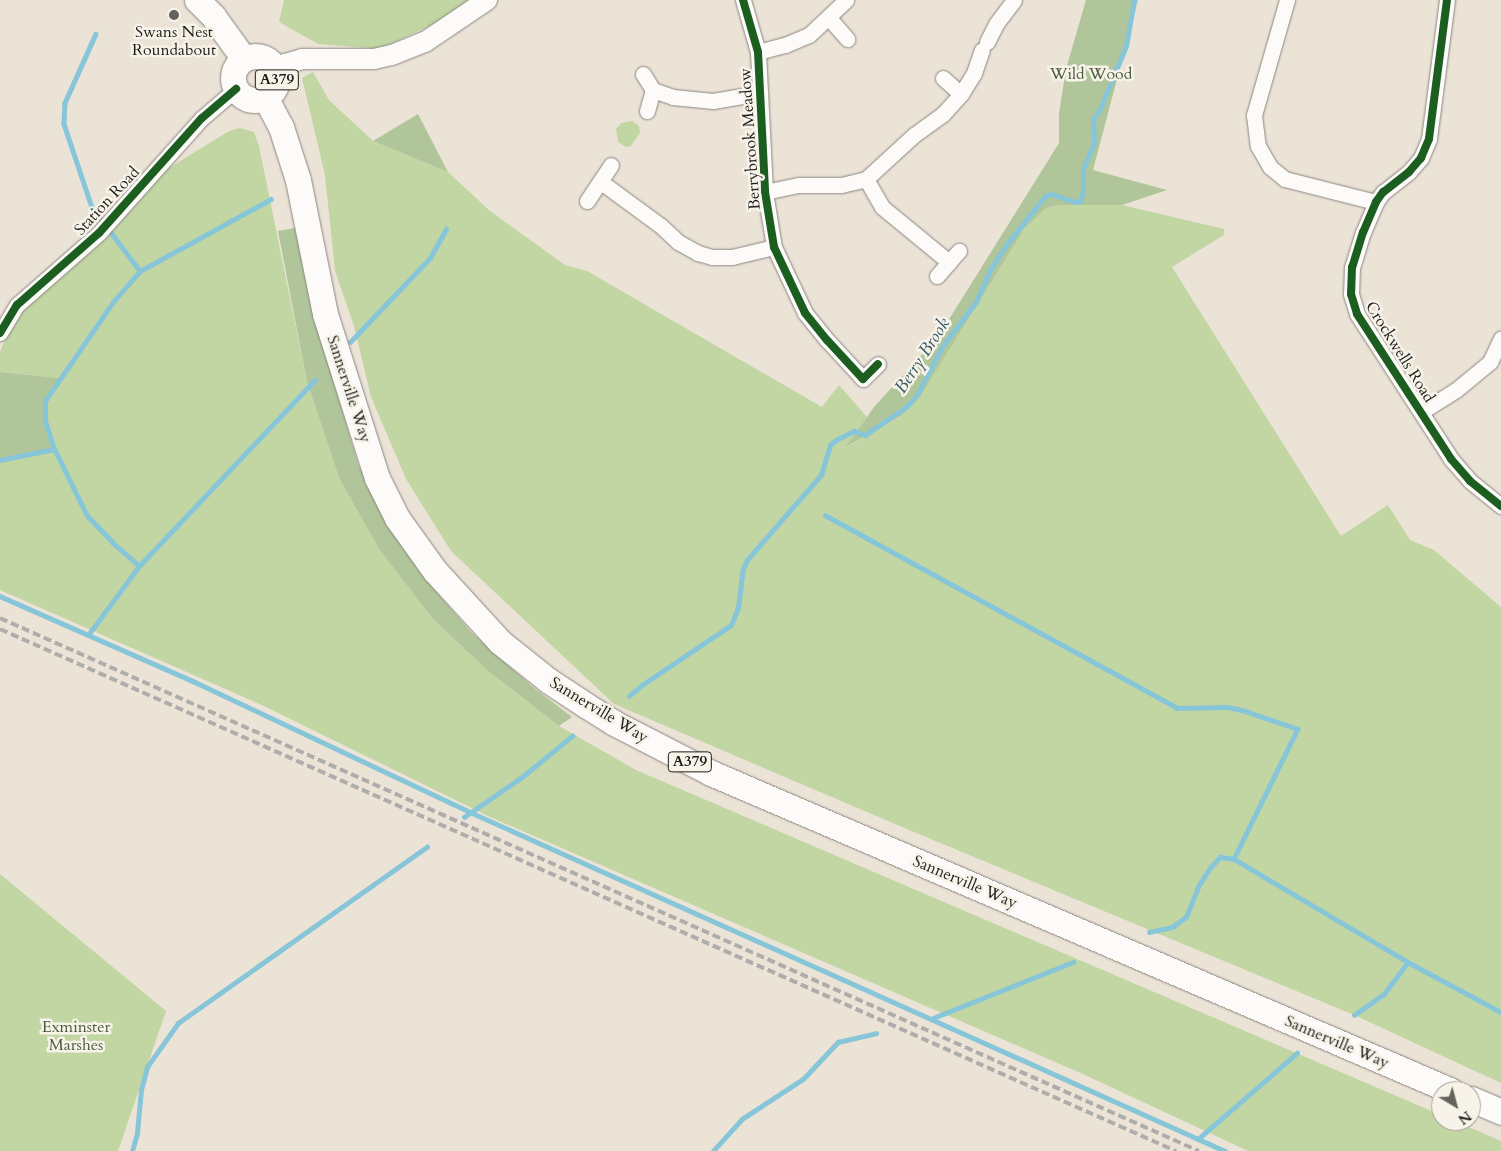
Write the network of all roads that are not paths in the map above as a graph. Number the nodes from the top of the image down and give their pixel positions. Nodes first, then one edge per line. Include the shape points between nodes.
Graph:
1 (197, 0) edge
2 (487, 0) edge
3 (743, 0) edge
4 (846, 0) edge
5 (1014, 0) edge
6 (1287, 0) edge
7 (1447, 0) edge
8 (829, 18) junction
9 (847, 40) dead end
10 (758, 52) junction
11 (244, 59) junction
12 (276, 70) junction
13 (643, 74) dead end
14 (943, 78) dead end
15 (236, 89) junction
16 (653, 90) junction
17 (760, 93) junction
18 (960, 94) junction
19 (265, 97) junction
20 (647, 111) dead end
21 (611, 165) dead end
22 (866, 179) junction
23 (601, 182) junction
24 (765, 192) junction
25 (587, 201) dead end
26 (1376, 202) junction
27 (774, 247) junction
28 (936, 276) dead end
29 (0, 333) edge
30 (1501, 338) edge
31 (878, 364) dead end
32 (1421, 412) junction
33 (1501, 506) edge
34 (1431, 1082) edge
35 (1481, 1103) edge
36 (1501, 1112) edge

1 - 11 main road, A379 via 213,16
2 - 12 street via 425,42 392,55 374,59 302,59
3 - 10 street, Berrybrook Meadow
4 - 8 street, Berrybrook Meadow
5 - 18 street, Berrybrook Meadow via 996,24 974,73
6 - 26 street via 1254,115 1258,146 1270,167 1285,179
7 - 26 street, Crockwells Road via 1429,139 1421,158
8 - 9 street
8 - 10 street, Berrybrook Meadow via 809,35
10 - 17 street, Berrybrook Meadow
11 - 12 main road, A379 via 265,58
11 - 15 main road, A379 via 233,76
12 - 19 main road, A379 via 274,88
13 - 16 street
14 - 18 street
15 - 19 main road, A379 via 246,98
15 - 29 street, Station Road via 202,118 99,233 17,305
16 - 17 street, Berrybrook Meadow via 674,97 713,101
16 - 20 street
17 - 24 street, Berrybrook Meadow
18 - 22 street, Berrybrook Meadow via 943,114 914,135
19 - 34 main road, Sannerville Way / A379 via 281,127 298,180 325,314 378,478 397,518 435,572 500,642 549,681 600,715 711,773
21 - 23 street
22 - 24 street, Berrybrook Meadow via 841,185 799,185
22 - 28 street via 882,207 954,256
23 - 25 street
23 - 27 street via 662,226 678,242 698,253 732,257
24 - 27 street, Berrybrook Meadow
26 - 32 street, Crockwells Road via 1362,232 1352,267 1351,294 1356,314
27 - 31 street, Berrybrook Meadow via 806,313 827,340 863,379
30 - 32 street via 1490,362 1456,390
32 - 33 street, Crockwells Road via 1457,466
35 - 36 main road

